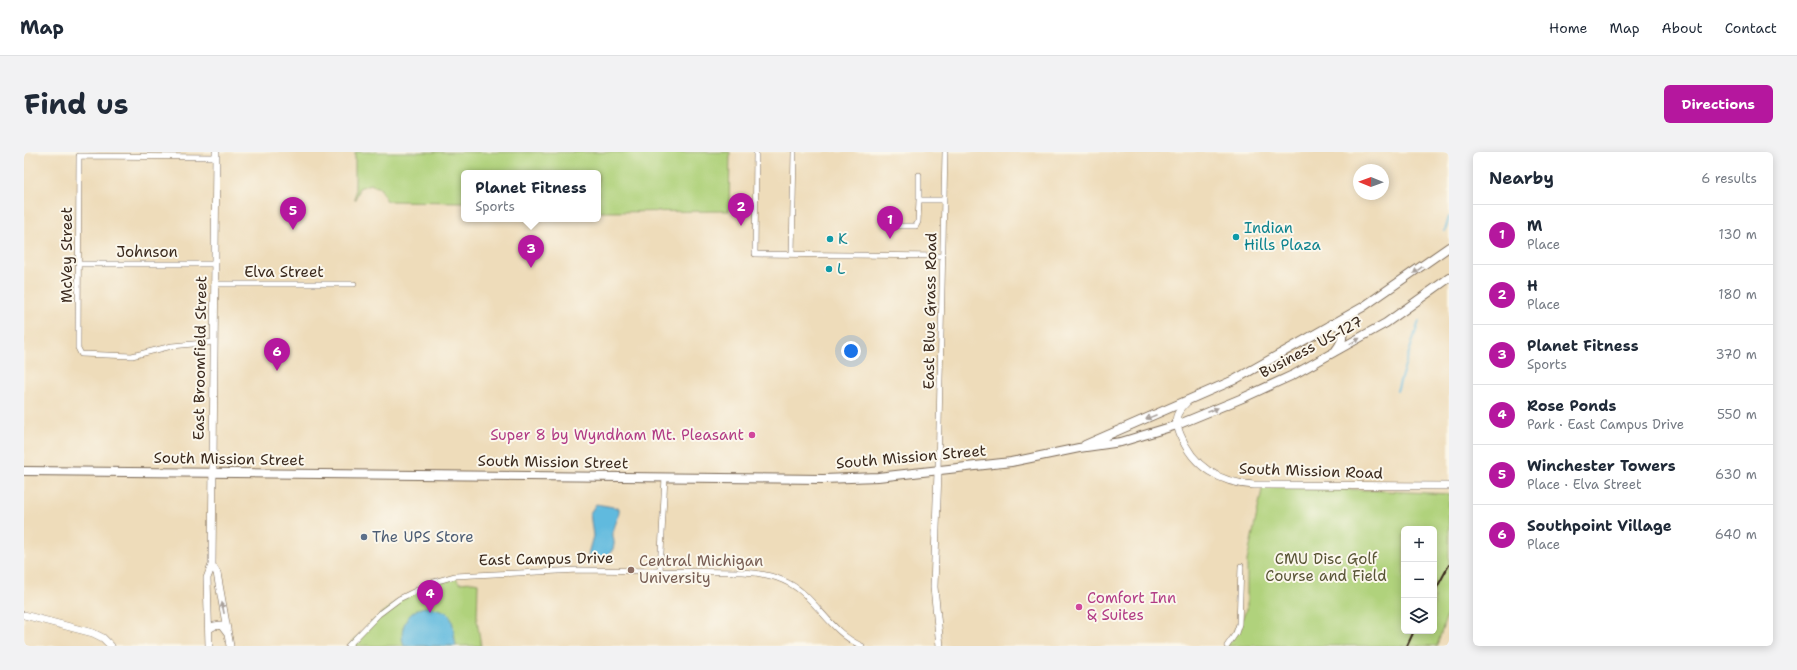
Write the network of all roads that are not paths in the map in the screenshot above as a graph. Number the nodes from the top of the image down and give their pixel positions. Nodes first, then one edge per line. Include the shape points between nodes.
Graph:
1 (756, 152) edge
2 (794, 152) edge
3 (945, 152) edge
4 (216, 154) edge
5 (919, 175) dead end
6 (919, 200) junction
7 (944, 200) junction
8 (894, 226) dead end
9 (1449, 247) edge
10 (792, 254) junction
11 (943, 256) junction
12 (79, 264) junction
13 (214, 264) junction
14 (1449, 278) edge
15 (214, 284) junction
16 (354, 284) dead end
17 (1331, 324) junction
18 (214, 342) junction
19 (1334, 352) junction
20 (1187, 402) junction
21 (1177, 425) junction
22 (1079, 448) junction
23 (24, 470) edge
24 (938, 471) junction
25 (212, 473) junction
26 (664, 477) junction
27 (1449, 486) edge
28 (212, 565) junction
29 (1241, 566) dead end
30 (660, 571) junction
31 (24, 615) edge
32 (209, 629) junction
33 (228, 635) junction
34 (111, 646) edge
35 (209, 646) edge
36 (230, 646) edge
37 (348, 646) edge
38 (862, 646) edge
39 (940, 646) edge
40 (1227, 646) edge

1 - 10 street via 755,254
2 - 10 street
3 - 7 street, East Blue Grass Road
4 - 12 street, McVey Street via 80,156
4 - 13 main road, East Broomfield Street
5 - 6 street
6 - 7 street
6 - 8 street via 916,226
7 - 11 street, East Blue Grass Road
9 -> 17 main road, Business US-127 via 1363,307
10 - 11 street
11 - 24 street, East Blue Grass Road
12 - 13 street, Johnson
12 - 18 street, McVey Street via 78,348 82,354 132,356 172,346
13 - 15 main road, East Broomfield Street
19 -> 14 main road, Business US-127 via 1386,323
15 - 16 street, Elva Street
15 - 18 main road, East Broomfield Street
17 - 19 main road via 1339,326 1342,333 1342,339
17 - 20 main road, Business US-127 via 1234,380
18 - 25 main road, East Broomfield Street
21 -> 19 main road, Business US-127 via 1293,375
20 - 21 main road via 1177,413
20 -> 22 main road, South Mission Street
21 - 22 main road, South Mission Street via 1120,442
21 - 27 main road, South Mission Road via 1194,459 1209,472 1235,483
22 - 24 main road, South Mission Street via 1011,462
23 - 25 main road, South Mission Street
24 - 26 main road, South Mission Street via 823,479
24 - 39 main road via 934,587
25 - 26 main road, South Mission Street
25 - 28 main road, East Broomfield Street
26 - 30 street
28 - 32 main road, East Broomfield Street via 207,574
33 -> 28 main road, East Broomfield Street via 216,573
29 - 40 street via 1239,624
30 - 37 street, East Campus Drive via 570,570 455,576 434,582 399,599 379,614
30 - 38 street, East Campus Drive via 750,573 774,578 802,593 847,638
31 - 34 main road via 93,633
32 - 33 main road via 221,625
32 - 35 main road, East Broomfield Street
33 - 36 main road, East Broomfield Street

